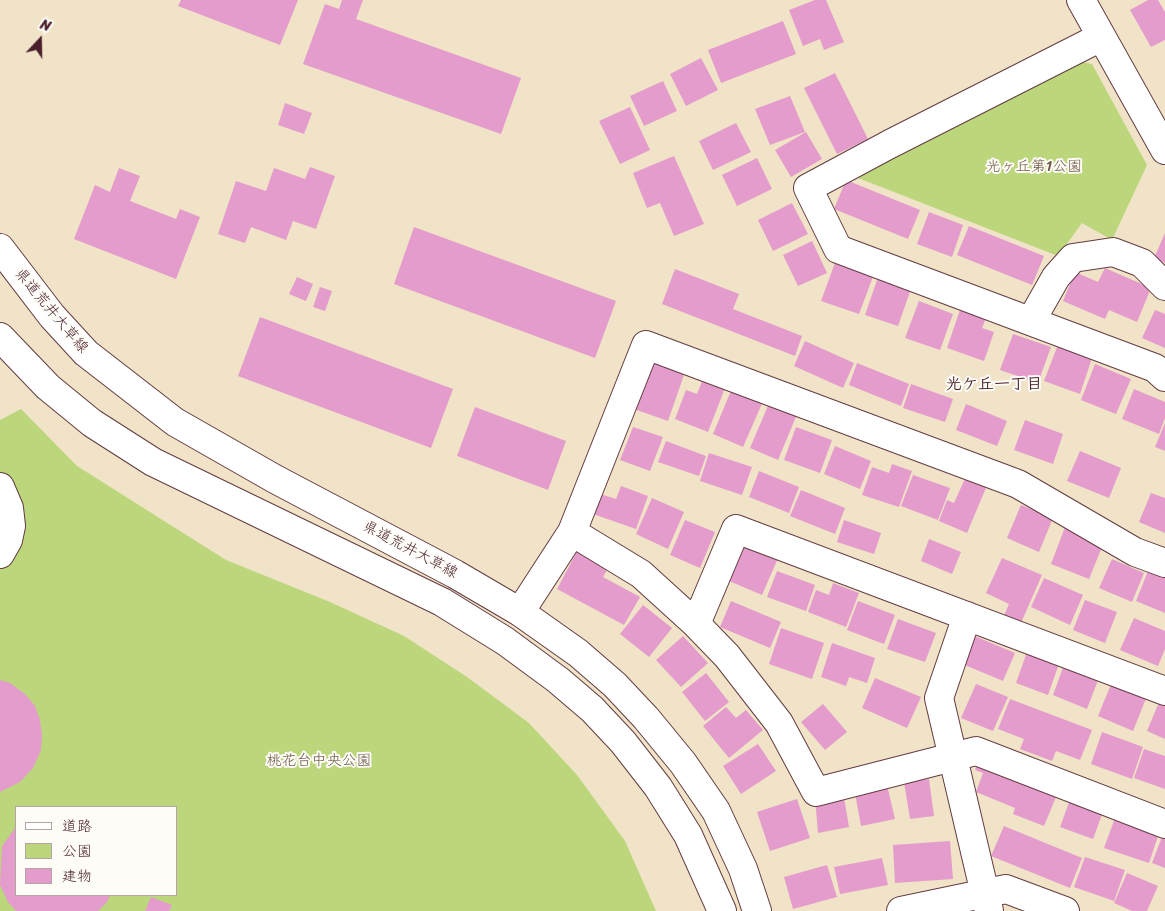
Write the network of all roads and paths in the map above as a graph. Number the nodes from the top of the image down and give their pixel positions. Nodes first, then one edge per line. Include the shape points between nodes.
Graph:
1 (1082, 0) edge
2 (1101, 37) junction
3 (1165, 150) edge
4 (0, 248) edge
5 (1165, 286) edge
6 (1031, 321) junction
7 (0, 337) edge
8 (1165, 376) edge
9 (0, 487) edge
10 (572, 532) junction
11 (0, 554) edge
12 (1165, 563) edge
13 (520, 612) junction
14 (967, 616) junction
15 (696, 624) junction
16 (1165, 691) edge
17 (952, 758) junction
18 (1165, 824) edge
19 (987, 902) edge
20 (722, 911) edge
21 (757, 911) edge
22 (901, 911) edge
23 (1065, 911) edge

1 - 2 street
2 - 3 street
2 - 6 street via 808,188 838,249
4 - 13 street, 県道荒井大草線 via 52,316 86,353 175,422
5 - 6 street via 1142,263 1112,252 1073,258 1056,277
6 - 8 street via 1155,368
7 - 20 street, 県道荒井大草線 via 48,387 92,423 153,462 442,602 505,641 558,680 623,742 658,787 688,835
9 - 11 street via 9,508 10,526 8,540
10 - 12 street via 646,345 1018,484 1135,552
10 - 13 street
10 - 15 street via 641,574
13 - 21 street, 県道荒井大草線 via 578,653 614,685 683,763 716,811 743,869
14 - 15 street via 736,529
14 - 16 street
14 - 17 street via 939,698
15 - 17 street via 727,656 779,723 816,792
17 - 18 street via 976,751
17 - 19 street
19 - 22 street
19 - 23 street via 1006,889

